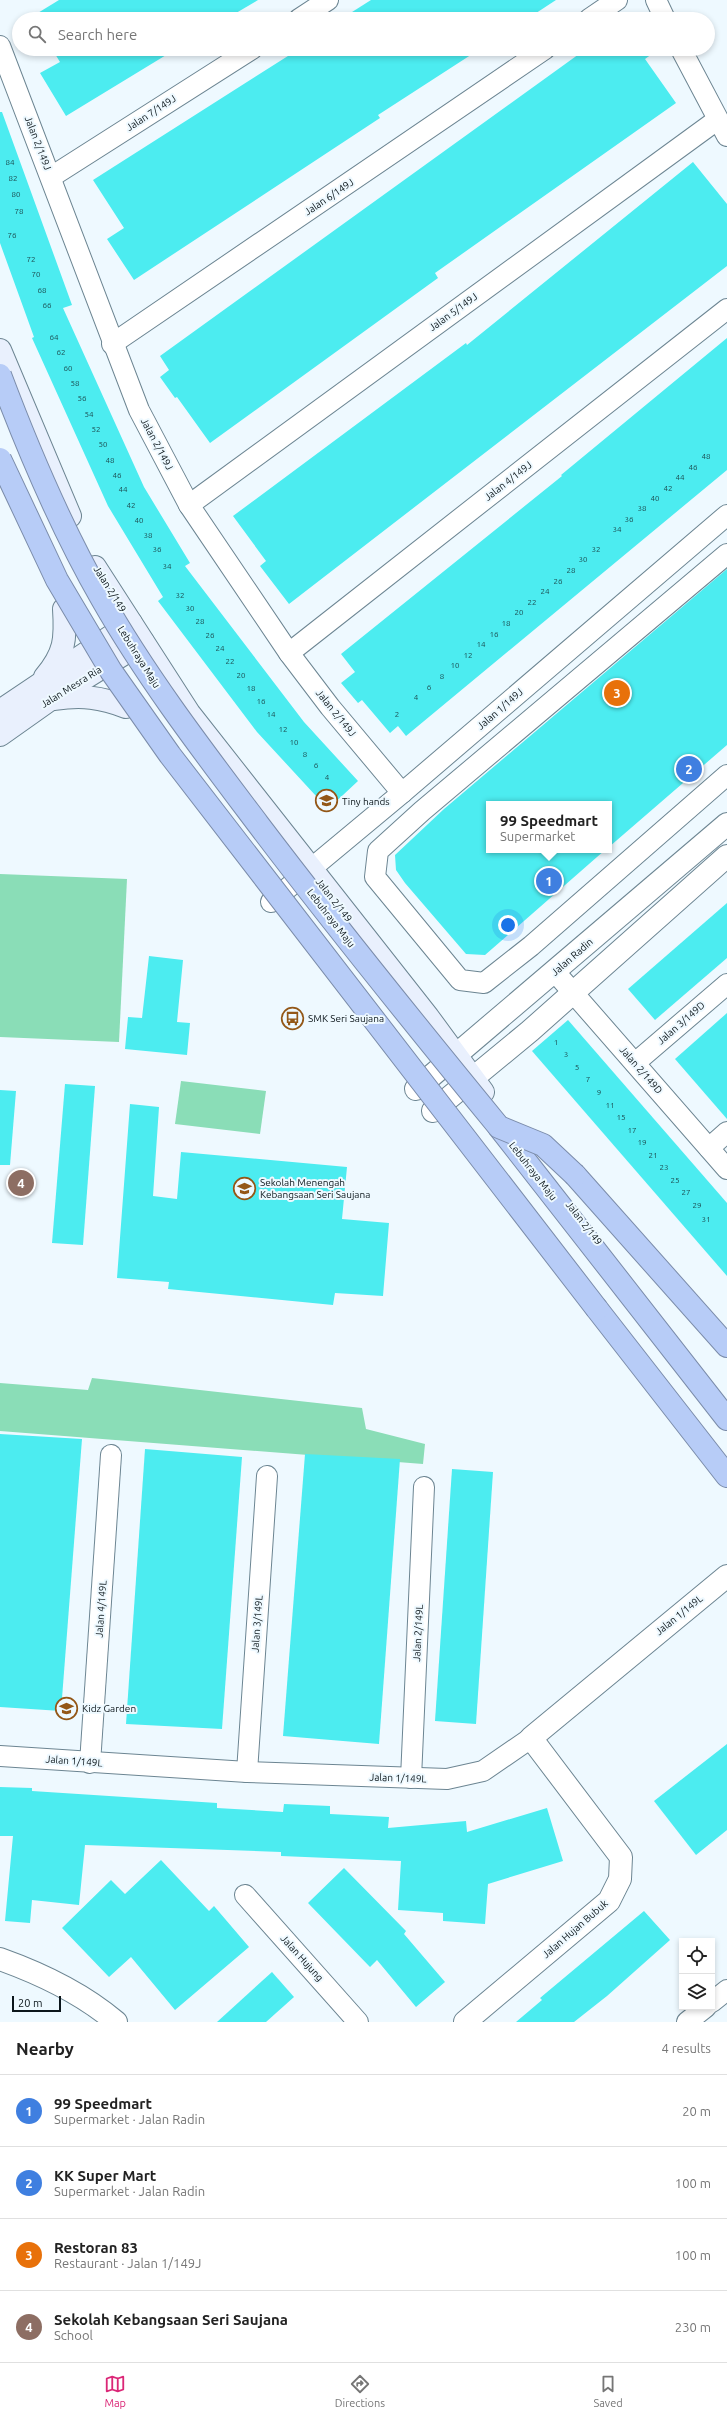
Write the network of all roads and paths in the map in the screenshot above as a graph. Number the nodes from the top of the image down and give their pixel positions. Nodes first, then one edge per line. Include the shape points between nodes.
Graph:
1 (328, 0) edge
2 (617, 0) edge
3 (656, 0) edge
4 (310, 12) edge
5 (599, 12) edge
6 (662, 12) edge
7 (0, 46) edge
8 (241, 56) edge
9 (535, 56) edge
10 (685, 56) edge
11 (722, 128) edge
12 (51, 177) junction
13 (727, 310) edge
14 (112, 344) junction
15 (0, 350) edge
16 (0, 376) edge
17 (0, 459) edge
18 (0, 482) edge
19 (189, 505) junction
20 (727, 514) edge
21 (727, 554) edge
22 (64, 609) junction
23 (131, 623) junction
24 (143, 642) junction
25 (289, 653) junction
26 (94, 660) junction
27 (43, 693) junction
28 (126, 707) junction
29 (0, 711) edge
30 (0, 735) edge
31 (727, 775) edge
32 (402, 793) junction
33 (727, 824) edge
34 (727, 856) edge
35 (310, 870) junction
36 (271, 902) junction
37 (555, 972) junction
38 (727, 984) edge
39 (574, 993) junction
40 (457, 1057) junction
41 (635, 1063) junction
42 (474, 1079) junction
43 (416, 1089) junction
44 (433, 1111) junction
45 (499, 1127) junction
46 (727, 1132) edge
47 (709, 1148) junction
48 (727, 1169) edge
49 (727, 1346) edge
50 (727, 1415) edge
51 (727, 1419) edge
52 (111, 1455) dead end
53 (267, 1476) dead end
54 (727, 1476) edge
55 (727, 1481) edge
56 (424, 1487) dead end
57 (727, 1576) edge
58 (531, 1738) junction
59 (0, 1756) edge
60 (90, 1763) junction
61 (247, 1772) junction
62 (411, 1778) junction
63 (245, 1895) dead end
64 (0, 1959) edge
65 (727, 1990) edge
66 (715, 2000) edge
67 (702, 2010) edge
68 (116, 2022) edge
69 (358, 2022) edge
70 (465, 2022) edge
71 (687, 2022) edge

1 - 4 street
2 - 5 street
3 - 6 street
7 - 12 street, Jalan 2/149J
8 - 12 street, Jalan 7/149J
9 - 14 street, Jalan 6/149J
10 - 11 street
11 - 19 street, Jalan 5/149J
12 - 14 street, Jalan 2/149J
13 - 25 street, Jalan 4/149J
14 - 19 street, Jalan 2/149J via 139,410
15 - 23 main road, Jalan 2/149 via 72,520 100,576
16 - 45 highway, Lebuhraya Maju, bridge via 57,512 102,600 154,684 303,884
17 - 54 highway, bridge via 57,580 111,670 170,755
18 - 22 main road
19 - 25 street, Jalan 2/149J
20 - 32 street, Jalan 1/149J
21 - 31 street via 378,851 375,877 460,980 484,983 531,946
22 - 26 main road
22 - 27 main road via 64,647
23 - 24 main road, Jalan 2/149
23 - 26 main road, Jalan Mesra Ria
24 - 26 main road, Jalan Mesra Ria
24 - 35 main road, Jalan 2/149 via 189,713
25 - 32 street, Jalan 2/149J via 330,707
26 - 27 main road, Jalan Mesra Ria
26 - 28 main road
27 - 28 main road via 91,696
27 - 29 main road, Jalan Mesra Ria
27 - 30 main road, Jalan Mesra Ria
28 - 36 main road
32 - 35 street, Jalan 1/149J
33 - 37 street, Jalan Radin
34 - 39 street
35 - 36 street, Jalan 1/149J
35 - 40 main road, Jalan 2/149
36 - 43 main road
37 - 39 street, Jalan 2/149D
37 - 40 street, Jalan Radin
38 - 41 street, Jalan 3/149D
39 - 41 street, Jalan 2/149D
39 - 42 street
40 - 42 main road, Jalan 2/149
40 - 43 street, Jalan Radin
41 - 47 street, Jalan 2/149D
42 - 44 street
42 - 50 main road, Jalan 2/149 via 675,1340
43 - 44 main road
44 - 55 main road
45 - 49 highway, bridge via 543,1145 575,1175
45 - 51 highway, Lebuhraya Maju
46 - 47 street
47 - 48 street, Jalan 2/149D
52 - 60 street, Jalan 4/149L
53 - 61 street, Jalan 3/149L
56 - 62 street, Jalan 2/149L
57 - 58 street, Jalan 1/149L
58 - 62 street, Jalan 1/149L via 483,1771 447,1779
58 - 70 street, Jalan Hujan Bubuk via 621,1857 620,1879 609,1901
59 - 60 street, Jalan 1/149L
60 - 61 street, Jalan 1/149L
61 - 62 street, Jalan 1/149L
63 - 69 street, Jalan Hujung
64 - 68 street via 59,1984 98,2006
65 - 66 street
67 - 71 street

